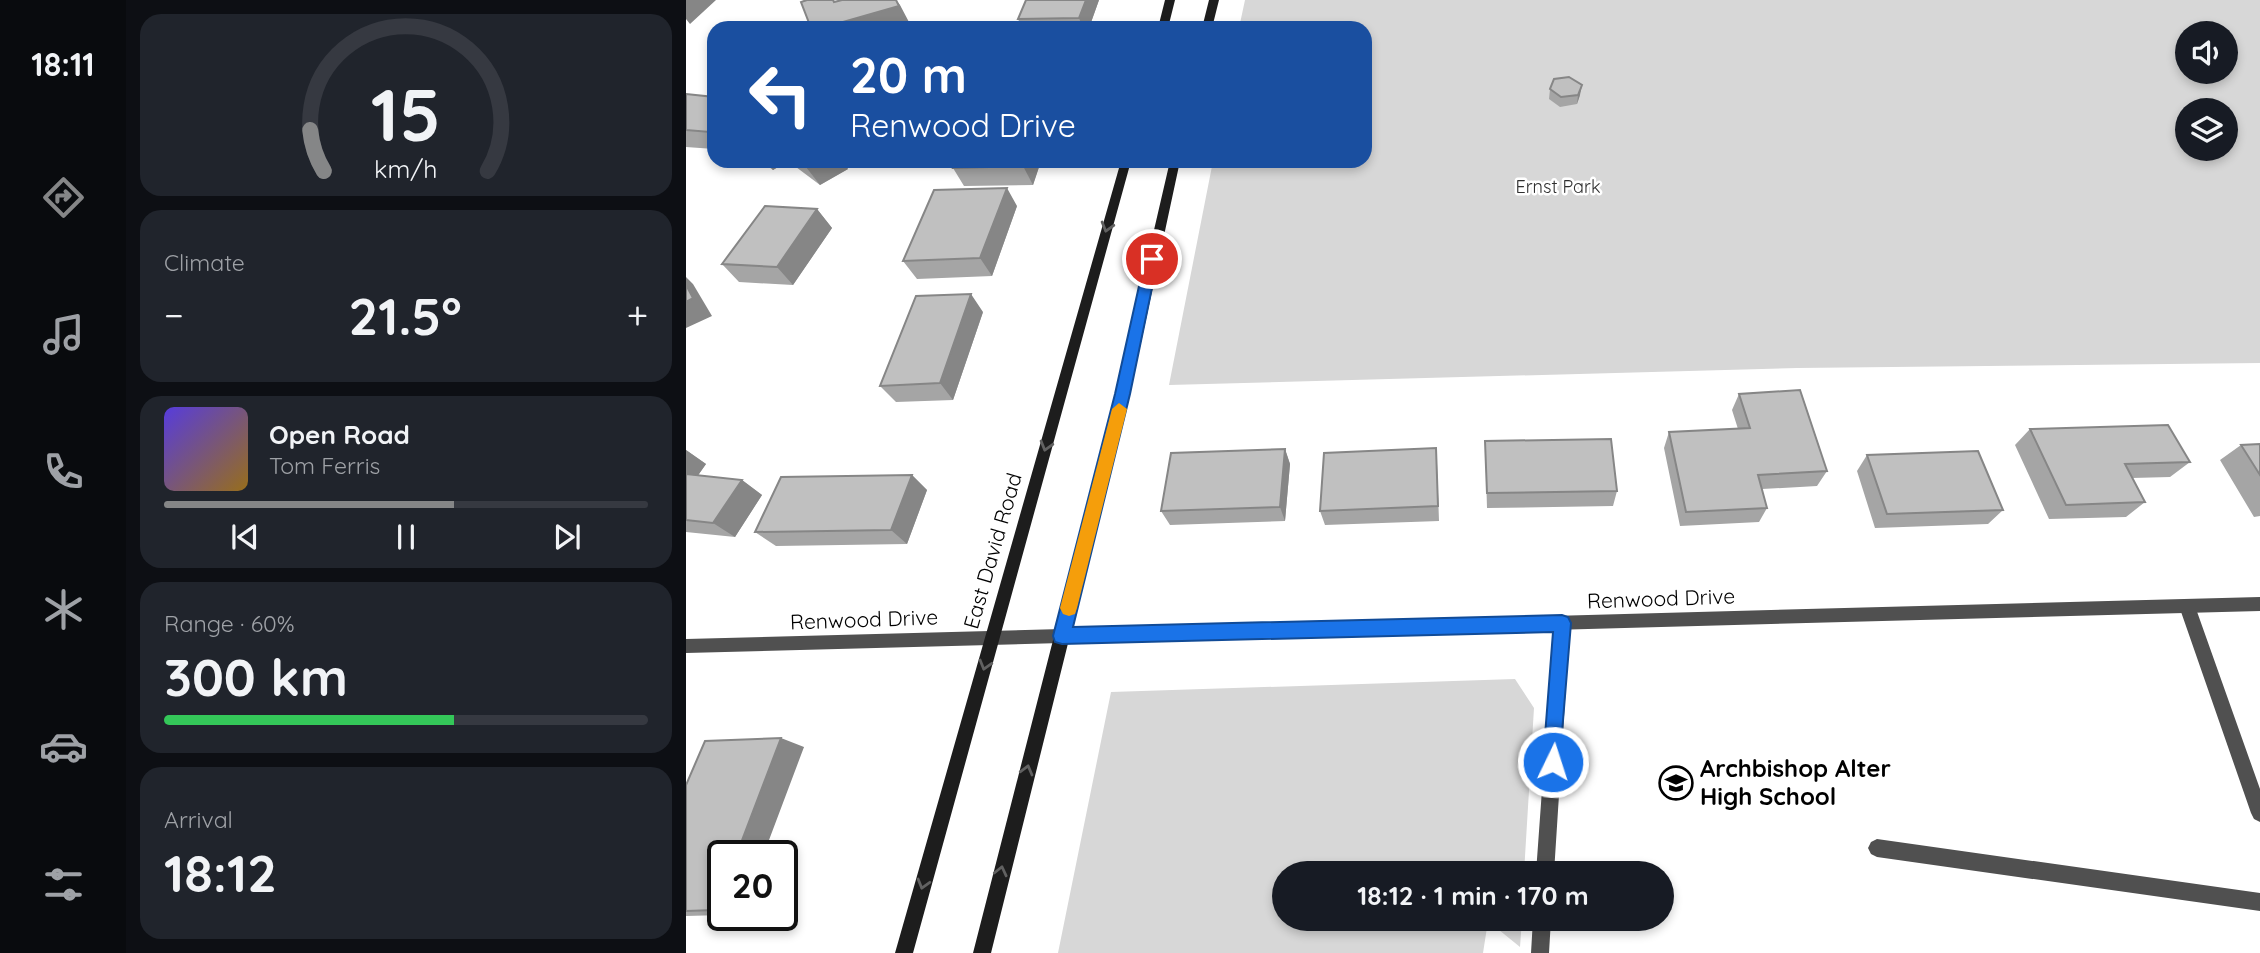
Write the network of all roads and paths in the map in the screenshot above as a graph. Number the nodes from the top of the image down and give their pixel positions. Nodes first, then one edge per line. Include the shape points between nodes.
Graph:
1 (1170, 0) edge
2 (1214, 0) edge
3 (1165, 21) edge
4 (1209, 21) edge
5 (1124, 168) edge
6 (1173, 168) edge
7 (2260, 604) edge
8 (2187, 606) junction
9 (1562, 623) junction
10 (1062, 636) junction
11 (993, 637) junction
12 (686, 646) edge
13 (2260, 813) edge
14 (1877, 848) dead end
15 (1546, 861) edge
16 (2260, 902) edge
17 (1541, 931) edge
18 (904, 953) edge
19 (982, 953) edge
20 (1540, 953) edge

1 - 3 street
2 - 4 street
5 -> 11 street, East David Road
6 - 10 street
7 - 8 street, Renwood Drive
8 - 9 street, Renwood Drive
8 - 13 street
9 - 10 street, Renwood Drive
9 - 15 street
10 - 11 street, Renwood Drive
19 -> 10 street
11 - 12 street, Renwood Drive
11 -> 18 street, East David Road
14 - 16 street
17 - 20 street

